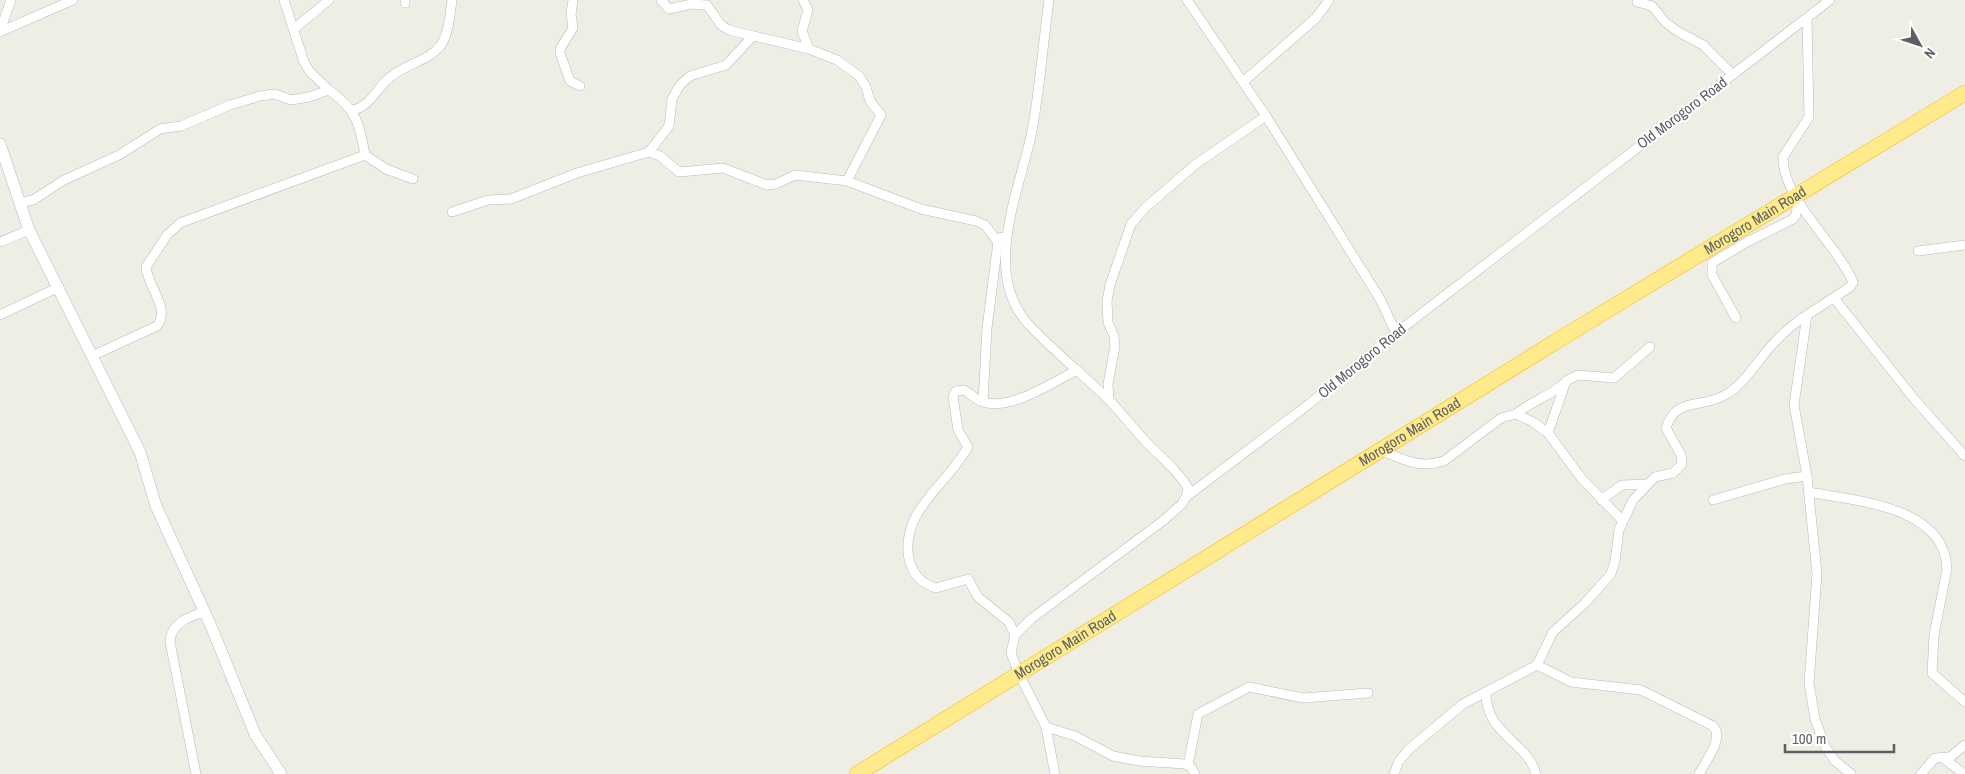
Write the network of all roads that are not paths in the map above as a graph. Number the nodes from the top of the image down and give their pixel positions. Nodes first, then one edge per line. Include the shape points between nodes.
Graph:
1 (11, 0) edge
2 (73, 0) edge
3 (284, 0) edge
4 (329, 0) edge
5 (452, 0) edge
6 (573, 0) edge
7 (660, 0) edge
8 (803, 0) edge
9 (1049, 0) edge
10 (1187, 0) edge
11 (1329, 0) edge
12 (1830, 0) edge
13 (1636, 2) dead end
14 (1806, 18) junction
15 (295, 28) junction
16 (0, 31) edge
17 (752, 37) junction
18 (809, 49) junction
19 (1732, 74) junction
20 (1244, 81) junction
21 (580, 86) dead end
22 (329, 90) junction
23 (1965, 93) edge
24 (352, 110) junction
25 (1266, 116) junction
26 (0, 144) edge
27 (649, 152) junction
28 (365, 155) junction
29 (413, 179) dead end
30 (847, 181) junction
31 (1796, 198) junction
32 (19, 203) junction
33 (452, 212) dead end
34 (1008, 226) junction
35 (30, 230) junction
36 (0, 242) edge
37 (998, 242) junction
38 (1965, 245) edge
39 (1918, 251) dead end
40 (59, 288) junction
41 (1834, 298) junction
42 (1807, 314) junction
43 (0, 315) edge
44 (1736, 318) dead end
45 (1396, 333) junction
46 (1650, 347) dead end
47 (92, 356) junction
48 (1077, 370) junction
49 (1563, 385) junction
50 (1109, 400) junction
51 (983, 402) junction
52 (1516, 414) junction
53 (1548, 433) junction
54 (1380, 450) junction
55 (1965, 456) edge
56 (1807, 476) junction
57 (1646, 484) junction
58 (1809, 492) junction
59 (1186, 497) junction
60 (1601, 500) junction
61 (1713, 500) dead end
62 (1623, 521) junction
63 (204, 612) junction
64 (1015, 635) junction
65 (1537, 665) junction
66 (1019, 674) junction
67 (1486, 692) junction
68 (1368, 693) dead end
69 (1965, 702) edge
70 (1046, 727) junction
71 (1965, 745) edge
72 (1943, 758) junction
73 (1188, 765) junction
74 (196, 774) edge
75 (281, 774) edge
76 (857, 774) edge
77 (1055, 774) edge
78 (1195, 774) edge
79 (1394, 774) edge
80 (1536, 774) edge
81 (1699, 774) edge
82 (1851, 774) edge
83 (1921, 774) edge
84 (1964, 774) edge

1 - 16 street
2 - 16 street
3 - 15 street
4 - 15 street
5 - 24 street via 447,30 440,45 394,74 360,107
6 - 21 street via 573,28 560,53 570,81
7 - 17 street via 669,9 691,4 707,5 725,28
8 - 18 street via 808,10 802,31
9 - 34 street via 1032,131 1013,196
10 - 20 street
11 - 20 street via 1316,18
12 - 14 street, Old Morogoro Road
13 - 19 street via 1652,6 1665,22 1703,45
14 - 19 street, Old Morogoro Road
14 - 31 street via 1809,116 1783,156
15 - 22 street via 304,62
17 - 18 street
17 - 27 street via 726,65 690,76 680,85 672,99 670,126
18 - 30 street via 837,60 859,76 870,101 881,115
19 - 45 street, Old Morogoro Road
20 - 25 street
22 - 24 street
22 - 32 street via 291,100 275,94 260,96 181,126 160,129 119,156 64,180 33,200
23 - 31 highway, Morogoro Main Road
24 - 28 street via 362,132
25 - 45 street via 1380,299
25 - 50 street via 1196,164 1131,224 1107,300 1108,322 1115,346 1108,384
26 - 32 street
27 - 30 street via 660,156 679,172 723,168 767,185 794,175
27 - 33 street via 577,173 511,199 488,200
28 - 29 street via 386,169
28 - 47 street via 180,223 167,235 146,267 159,306 160,322
30 - 37 street via 921,210 976,221 985,225
31 - 41 street via 1853,282
31 - 44 street via 1796,215 1786,224 1712,263 1712,274
31 - 54 highway, Morogoro Main Road
32 - 35 street
34 - 37 street
34 - 48 street via 1008,275 1013,303 1030,326
35 - 36 street
35 - 40 street
37 - 51 street via 987,328
38 - 39 street
40 - 43 street
40 - 47 street
41 - 42 street
41 - 55 street via 1915,400
42 - 56 street via 1794,405
42 - 57 street via 1792,325 1725,396 1680,407 1666,428 1681,455 1682,464 1673,473 1655,477
45 - 59 street, Old Morogoro Road
46 - 49 street via 1614,378 1578,374
47 - 63 street via 142,456 156,506
48 - 50 street
48 - 51 street via 1015,400
49 - 52 street
49 - 53 street
50 - 59 street via 1179,475 1188,488
51 - 64 street via 964,390 954,394 958,430 968,447 916,516 908,541 909,563 920,580 936,588 968,579 978,597 1009,622
52 - 53 street
52 - 54 street via 1501,418 1444,461 1433,464 1421,465
53 - 60 street via 1570,465
54 - 66 highway, Morogoro Main Road
56 - 58 street
56 - 61 street via 1785,479
57 - 60 street via 1622,485
57 - 62 street via 1633,500
58 - 69 street via 1904,513 1936,537 1947,569 1936,626 1932,672
58 - 82 street via 1817,574 1808,683 1815,718 1826,748 1835,761
59 - 64 street, Old Morogoro Road via 1164,520 1031,619
60 - 62 street
62 - 65 street via 1611,574 1552,632
63 - 74 street via 170,632
63 - 75 street via 256,734
64 - 66 street via 1011,653
65 - 67 street
65 - 81 street via 1571,682 1641,690 1713,726 1716,740
66 - 70 street
66 - 76 highway, Morogoro Main Road
67 - 79 street via 1463,704 1424,735 1399,761
67 - 80 street via 1488,710 1514,745 1530,759
68 - 73 street via 1303,698 1255,687 1242,690 1198,714
70 - 73 street via 1076,736 1114,756
70 - 77 street
71 - 72 street via 1950,757
72 - 83 street via 1933,760
72 - 84 street
73 - 78 street

